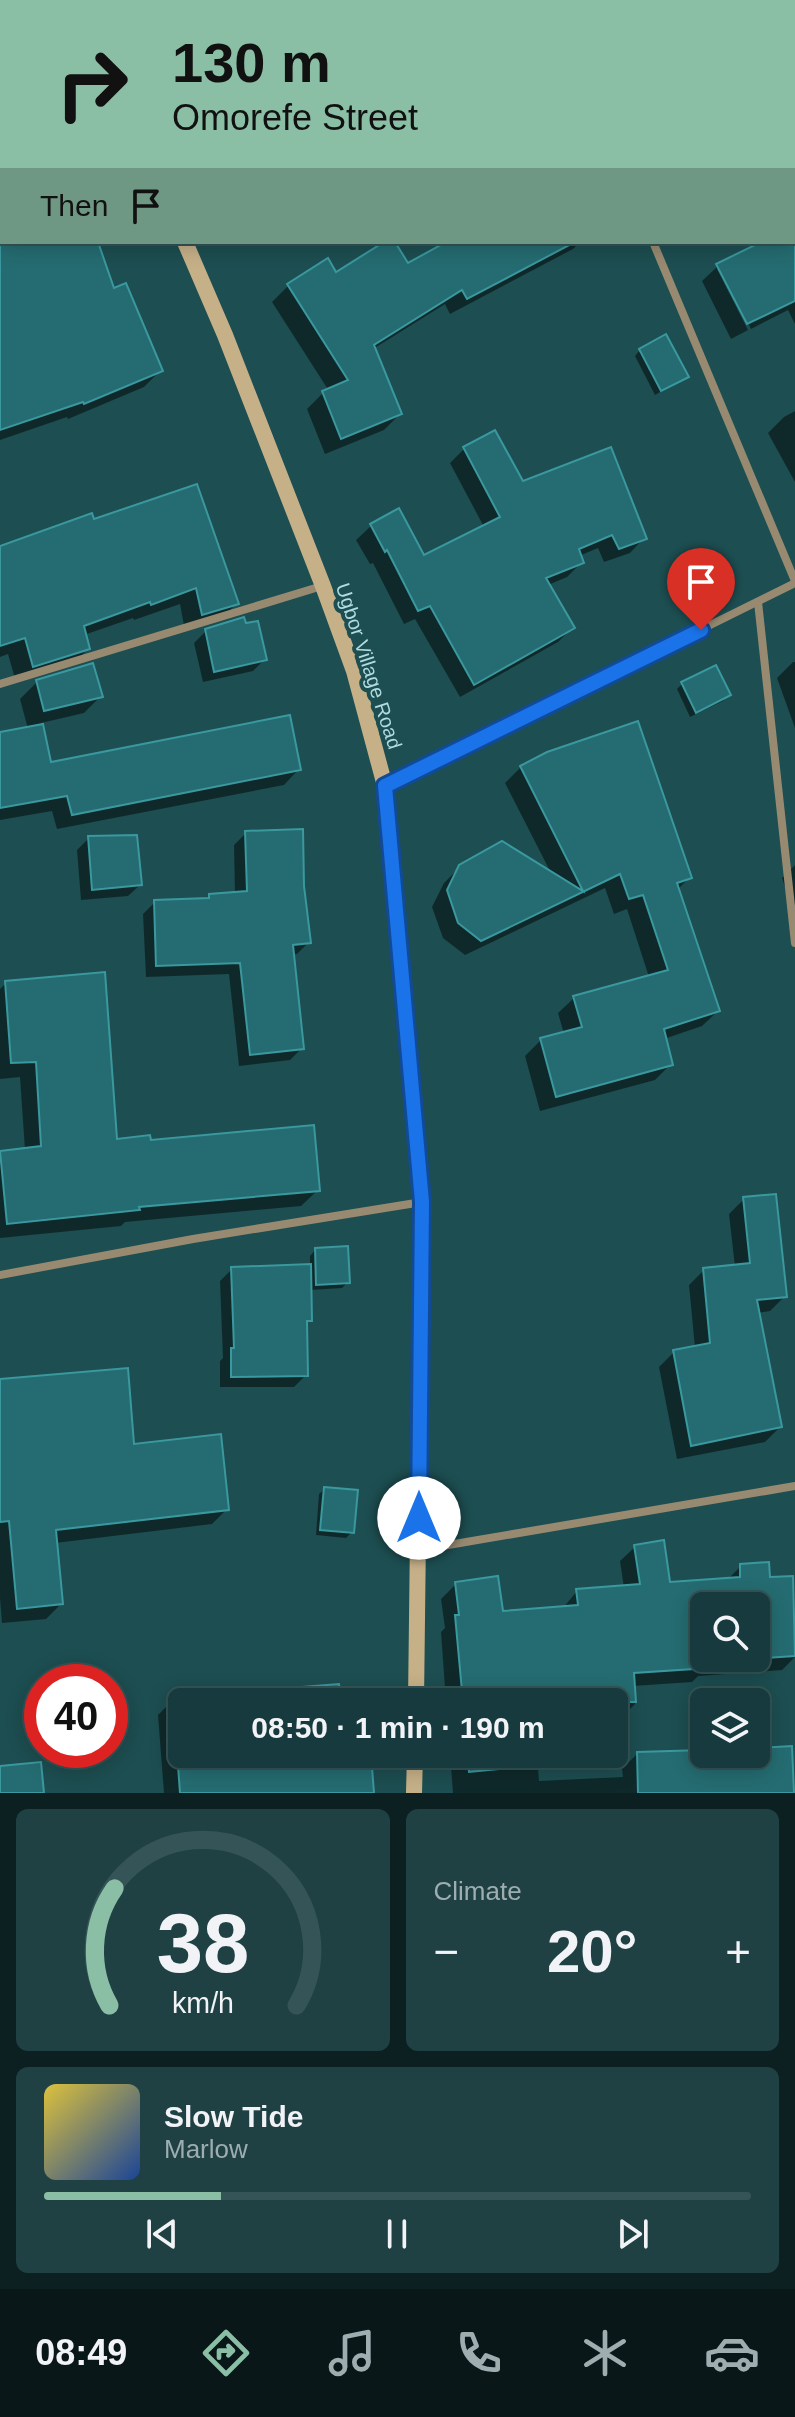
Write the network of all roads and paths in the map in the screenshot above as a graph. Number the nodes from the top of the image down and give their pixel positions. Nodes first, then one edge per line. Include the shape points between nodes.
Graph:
1 (186, 244) edge
2 (654, 244) edge
3 (795, 582) edge
4 (323, 586) junction
5 (758, 602) junction
6 (0, 684) edge
7 (385, 786) junction
8 (795, 943) edge
9 (422, 1202) junction
10 (0, 1275) edge
11 (795, 1486) edge
12 (419, 1550) junction
13 (416, 1688) edge
14 (415, 1768) edge
15 (414, 1793) edge

1 - 4 street, Ugbor Village Road
2 - 3 street
3 - 5 street
4 - 6 street
4 - 7 street, Ugbor Village Road via 354,671
5 - 7 street
5 - 8 street
7 - 9 street, Ugbor Village Road
9 - 10 street
9 - 12 street, Ugbor Village Road
11 - 12 street
12 - 13 street, Ugbor Village Road
14 - 15 street

